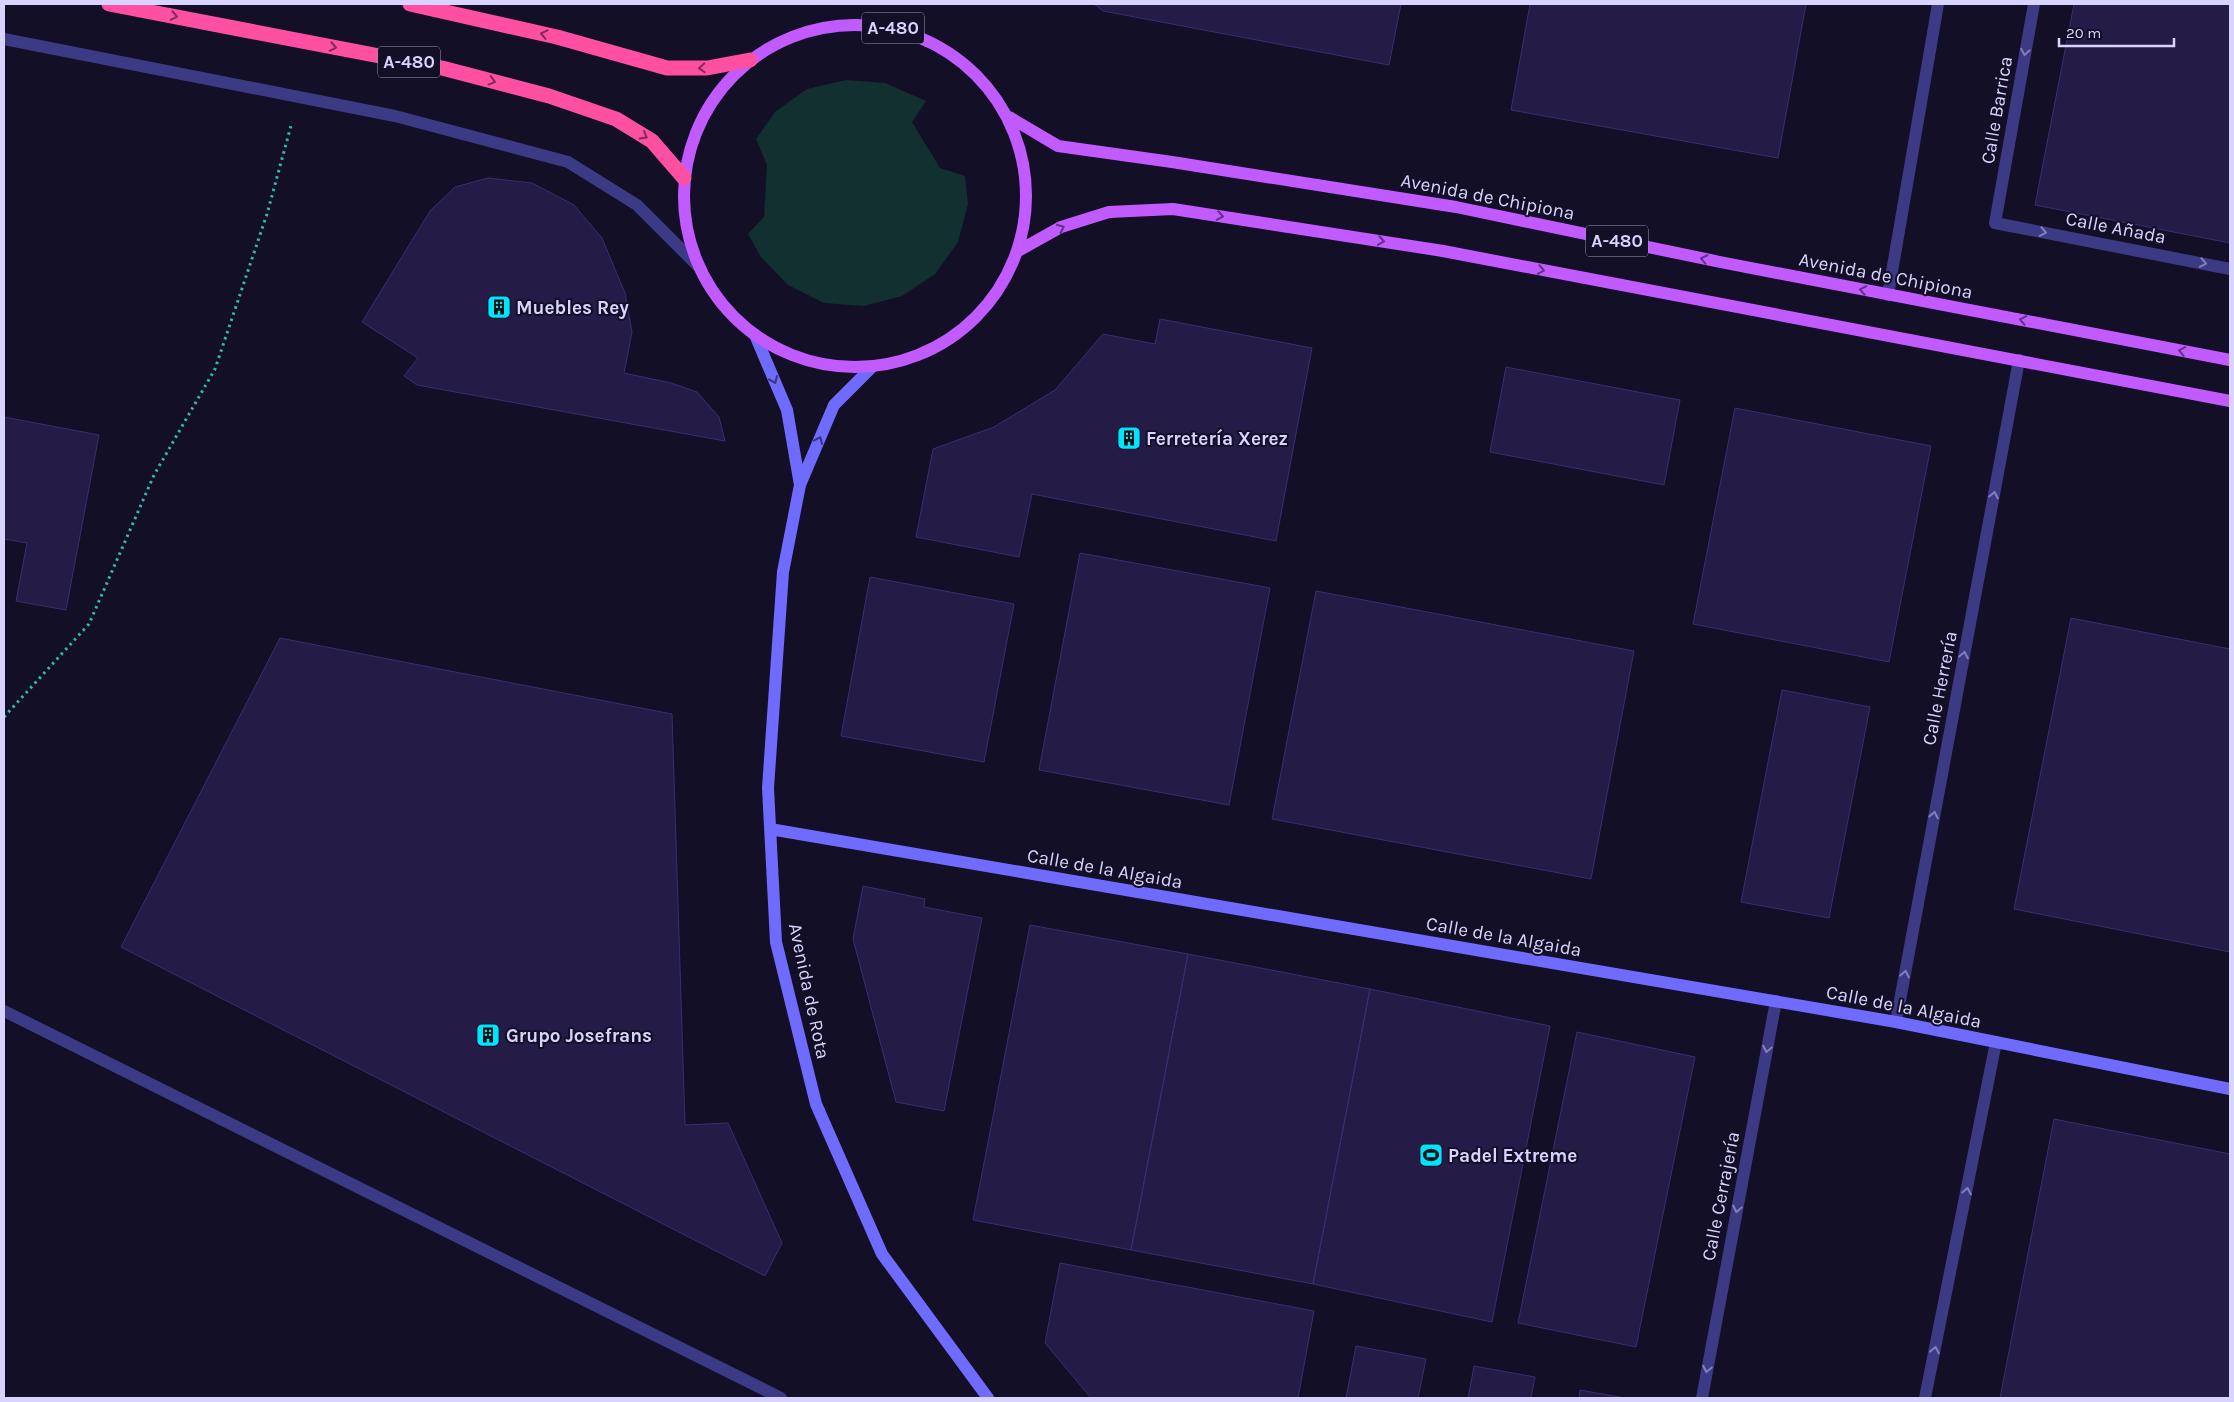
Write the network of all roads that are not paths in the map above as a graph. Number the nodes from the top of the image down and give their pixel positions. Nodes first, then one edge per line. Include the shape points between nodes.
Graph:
1 (108, 4) edge
2 (410, 4) edge
3 (1938, 4) edge
4 (2034, 4) edge
5 (4, 39) edge
6 (750, 60) junction
7 (1009, 117) junction
8 (684, 178) junction
9 (1995, 223) joint
10 (1018, 251) junction
11 (698, 266) junction
12 (2230, 269) edge
13 (1888, 295) junction
14 (755, 335) junction
15 (2019, 360) junction
16 (2230, 360) edge
17 (873, 366) junction
18 (2230, 401) edge
19 (800, 485) junction
20 (770, 829) junction
21 (1776, 1001) junction
22 (4, 1011) edge
23 (1896, 1022) junction
24 (1996, 1042) junction
25 (2230, 1089) edge
26 (781, 1398) edge
27 (988, 1398) edge
28 (1702, 1398) edge
29 (1926, 1398) edge

1 -> 8 highway, A-480 via 442,68 549,96 616,119 652,141
6 -> 2 highway, A-480 via 707,68 667,68 557,37
3 - 13 street
4 -> 9 street, Calle Barrica
5 - 11 street via 395,116 568,162 636,205
6 - 7 main road, A-480 via 794,35 842,24 893,28 940,46 980,77
6 - 8 main road, A-480 via 717,93 695,133
7 - 10 main road, A-480 via 1024,160 1027,206
13 -> 7 main road, Avenida de Chipiona / A-480 via 1456,207 1058,146
8 - 11 main road, A-480 via 685,223
9 -> 12 street, Calle Añada
10 -> 15 main road, A-480 via 1061,227 1109,212 1173,209 1443,251
10 - 17 main road, A-480 via 996,294 963,330 921,355
11 - 14 main road, A-480 via 722,304
16 -> 13 main road, Avenida de Chipiona / A-480
14 - 17 main road, A-480 via 792,355 832,365
14 -> 19 street, Avenida de Rota via 787,410
15 - 18 main road, A-480
23 -> 15 street, Calle Herrería
19 -> 17 street, Avenida de Rota via 834,405
19 - 20 street, Avenida de Rota via 783,572 768,788
20 - 21 street, Calle de la Algaida
20 - 27 street, Avenida de Rota via 776,942 816,1104 882,1254
21 - 23 street, Calle de la Algaida
21 -> 28 street, Calle Cerrajería
22 - 26 street
23 - 24 street, Calle de la Algaida
24 - 25 street, Calle de la Algaida
29 -> 24 street

